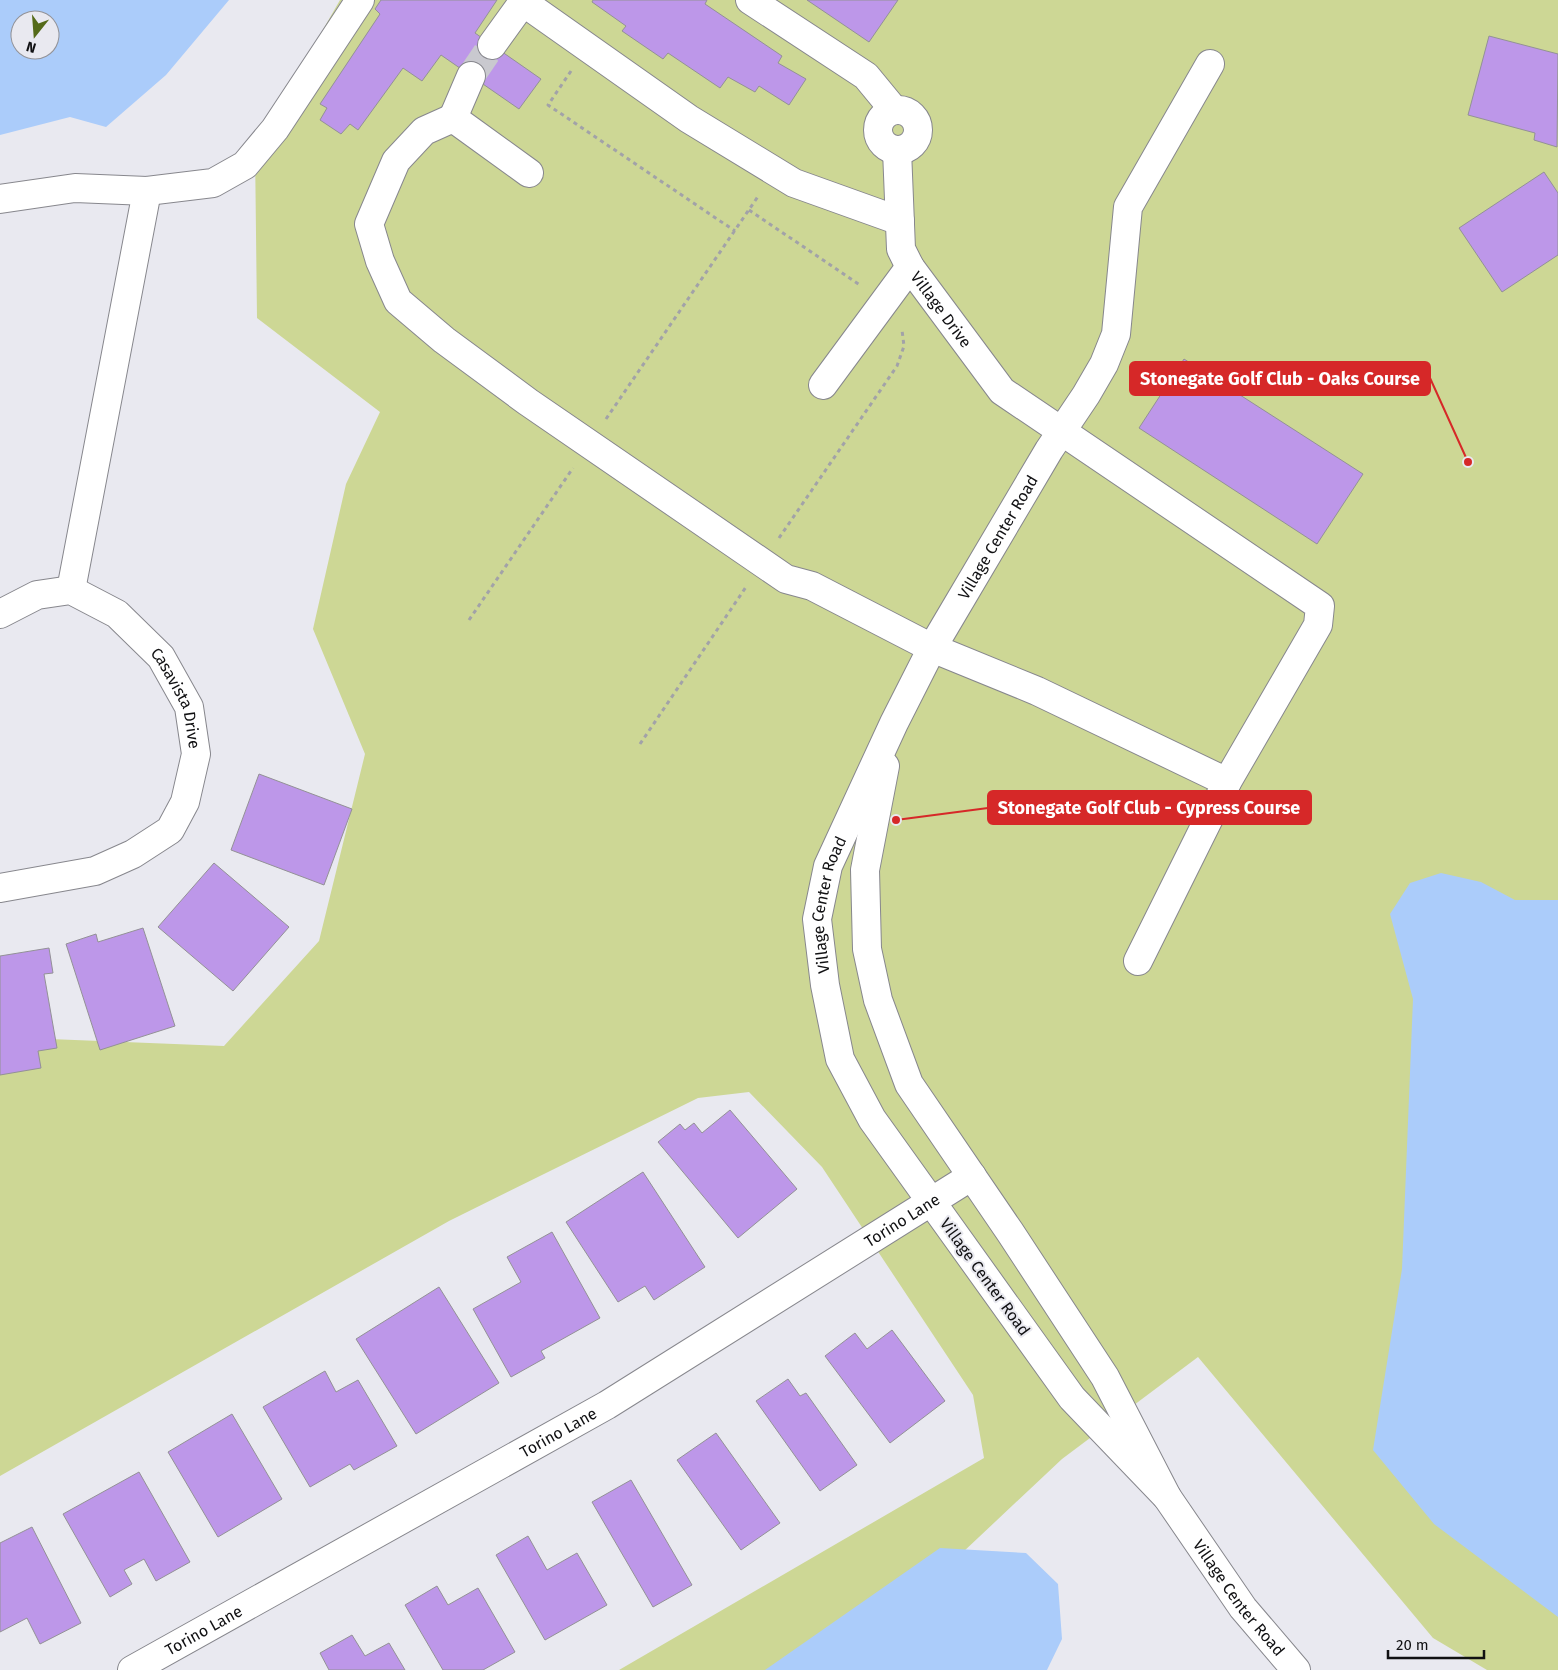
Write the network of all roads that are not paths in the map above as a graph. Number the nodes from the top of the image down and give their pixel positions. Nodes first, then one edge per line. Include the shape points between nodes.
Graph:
1 (360, 0) edge
2 (750, 0) edge
3 (492, 45) tunnel mouth
4 (1210, 64) dead end
5 (471, 76) tunnel mouth
6 (453, 118) junction
7 (529, 173) dead end
8 (147, 191) junction
9 (0, 199) edge
10 (900, 221) junction
11 (910, 267) junction
12 (823, 385) dead end
13 (1061, 432) junction
14 (71, 590) junction
15 (0, 614) edge
16 (932, 648) junction
17 (894, 723) junction
18 (1227, 782) junction
19 (0, 888) edge
20 (1138, 961) dead end
21 (972, 1176) junction
22 (930, 1202) junction
23 (1166, 1497) junction
24 (132, 1670) edge
25 (1296, 1670) edge

1 - 8 street via 275,129 245,165 213,183
2 - 10 street, Village Drive via 866,76 894,110 912,115 918,134 910,146 897,150
3 - 10 street via 523,2 689,119 775,172 794,183
4 - 13 street, Village Center Road via 1128,207 1120,264 1116,334 1100,372
5 - 6 street
6 - 7 street
6 - 16 street via 424,130 396,161 369,224 380,261 398,301 444,340 528,402 786,579 812,586
8 - 9 street via 75,188
8 - 14 street
10 - 11 street, Village Drive via 902,249
11 - 12 street
11 - 13 street, Village Drive via 1002,391
13 - 16 street, Village Center Road
13 - 18 street, Village Drive via 1320,606 1318,625
14 - 15 street via 37,595
14 - 19 street, Casavista Drive via 117,614 161,657 189,707 196,754 190,783 185,802 170,830 133,854 95,871
16 - 17 street, Village Center Road
16 - 18 street via 1037,690
17 - 21 street, Village Center Road via 865,870 867,949 878,1000 909,1084
17 - 22 street, Village Center Road via 828,866 817,919 825,985 840,1059 872,1119
18 - 20 street
21 - 22 street, Torino Lane
21 - 23 street, Village Center Road via 1105,1377
22 - 23 street, Village Center Road via 1072,1398
22 - 24 street, Torino Lane via 606,1405
23 - 25 street, Village Center Road via 1243,1608

